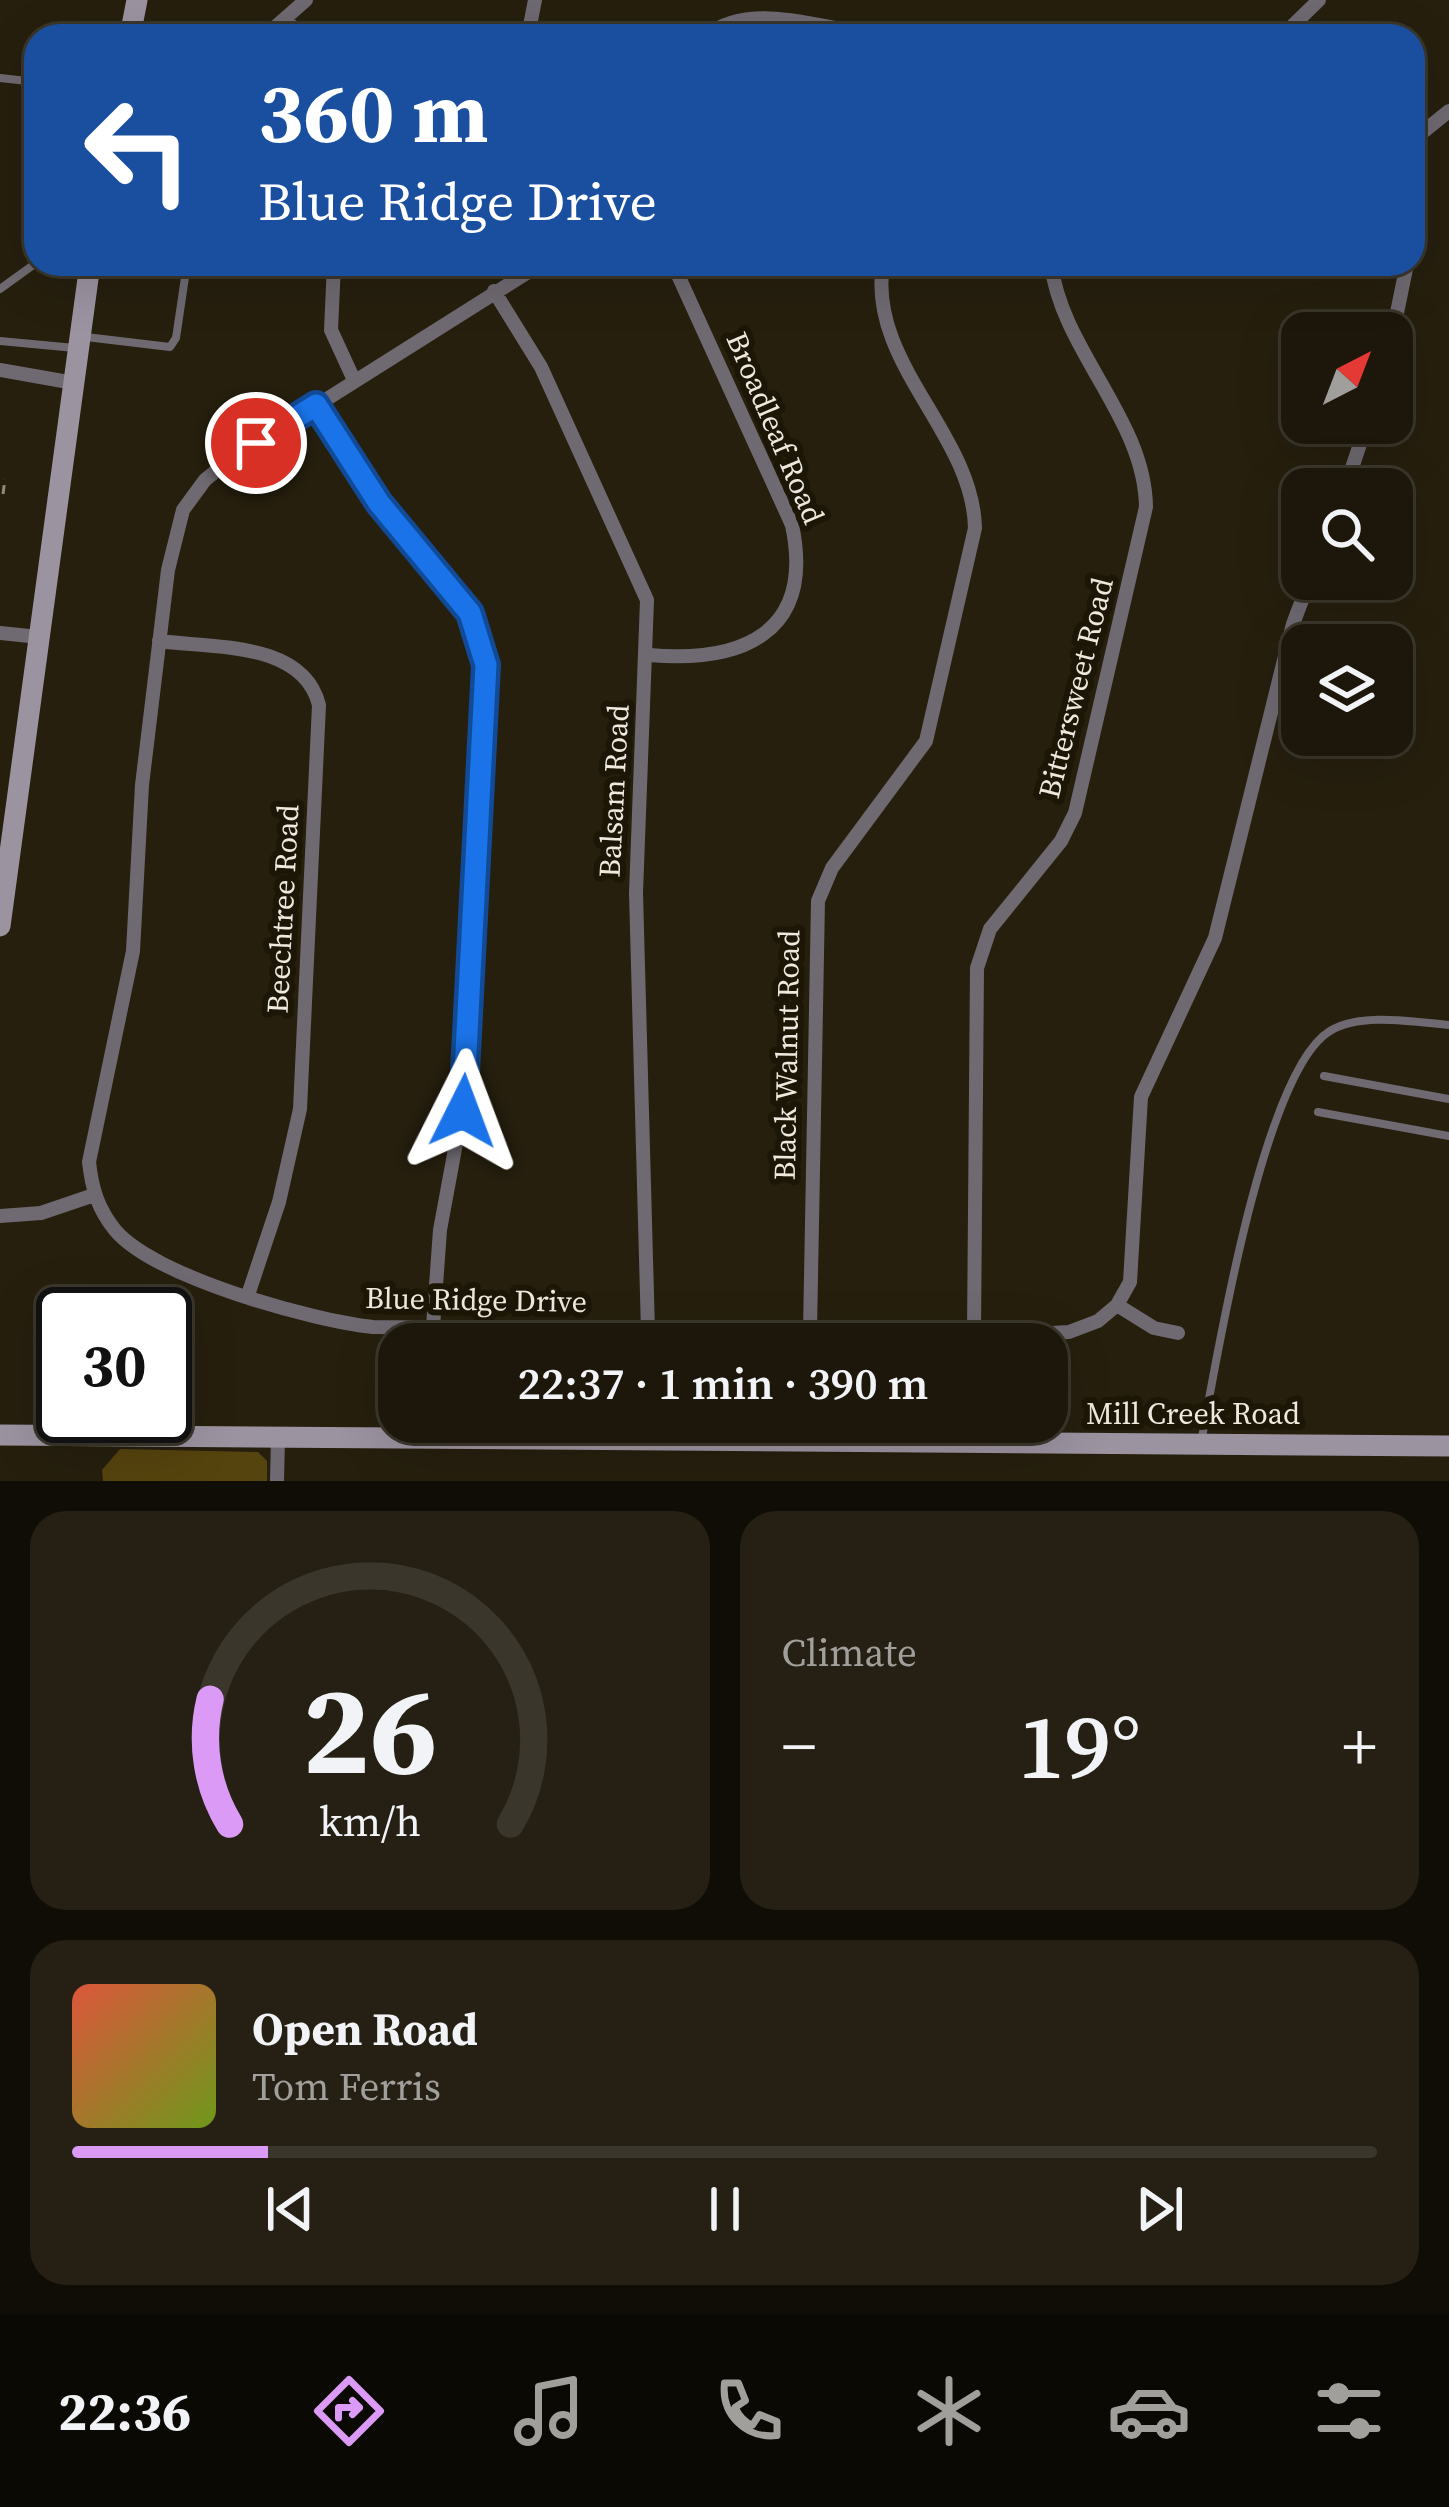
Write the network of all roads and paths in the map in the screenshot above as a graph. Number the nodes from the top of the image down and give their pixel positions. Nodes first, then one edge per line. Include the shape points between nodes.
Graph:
1 (306, 0) edge
2 (1318, 0) edge
3 (285, 19) junction
4 (279, 24) edge
5 (290, 24) edge
6 (724, 24) edge
7 (797, 24) edge
8 (1294, 24) edge
9 (1449, 111) edge
10 (1425, 130) edge
11 (88, 276) edge
12 (185, 276) edge
13 (333, 276) edge
14 (519, 276) edge
15 (678, 276) edge
16 (883, 276) edge
17 (1056, 276) edge
18 (1405, 276) edge
19 (494, 291) junction
20 (1397, 312) edge
21 (0, 340) edge
22 (78, 342) junction
23 (0, 370) edge
24 (354, 380) junction
25 (74, 383) junction
26 (316, 405) junction
27 (4, 479) dead end
28 (3, 494) edge
29 (1303, 600) edge
30 (0, 633) edge
31 (39, 637) junction
32 (159, 641) junction
33 (649, 655) junction
34 (7, 817) edge
35 (0, 926) edge
36 (1449, 1025) edge
37 (1324, 1076) dead end
38 (1449, 1099) edge
39 (1318, 1112) dead end
40 (1449, 1136) edge
41 (94, 1195) junction
42 (0, 1216) edge
43 (248, 1295) junction
44 (1117, 1305) junction
45 (434, 1323) edge
46 (648, 1323) edge
47 (811, 1323) edge
48 (974, 1323) edge
49 (378, 1325) edge
50 (1068, 1332) edge
51 (1178, 1333) dead end
52 (0, 1435) edge
53 (378, 1437) edge
54 (278, 1438) junction
55 (1068, 1439) edge
56 (1201, 1444) junction
57 (1449, 1446) edge
58 (277, 1481) edge

1 - 3 street
2 - 8 street
3 - 4 street
3 - 5 street
6 - 7 street via 751,17
9 - 10 street
11 - 22 main road
12 - 22 lane via 170,346
13 - 24 street via 331,330
14 - 19 street
15 - 33 street, Broadleaf Road via 792,525 798,566 778,618 744,647 695,659
16 - 47 street, Black Walnut Road via 891,336 969,494 975,528 926,741 818,901
17 - 48 street, Bittersweet Road via 1072,330 1140,465 1146,507 1075,813 981,950
18 - 20 street
19 - 24 street
19 - 33 street, Balsam Road via 541,367 641,580
21 - 22 lane
22 - 25 main road
23 - 25 street
24 - 26 street
25 - 31 main road
26 - 32 street via 227,462 192,495 175,536
26 - 45 street via 379,503 470,613 486,654 463,1111 440,1230
27 - 28 path
29 - 44 street via 1216,938 1142,1097 1134,1264
30 - 31 street
31 - 34 main road
32 - 41 street via 134,951 92,1131
32 - 43 street, Beechtree Road via 286,662 309,680 319,705 300,1109
33 - 46 street, Balsam Road via 635,893
34 - 35 main road
36 - 56 lane via 1363,1022 1330,1030 1311,1051 1259,1163
37 - 38 lane
39 - 40 lane
41 - 42 street
41 - 43 street, Blue Ridge Drive via 141,1253
43 - 49 street, Blue Ridge Drive via 337,1323
44 - 50 street, Blue Ridge Drive
44 - 51 street
52 - 54 main road, Mill Creek Road
53 - 54 main road, Mill Creek Road
54 - 58 street
55 - 56 main road, Mill Creek Road
56 - 57 main road, Mill Creek Road

